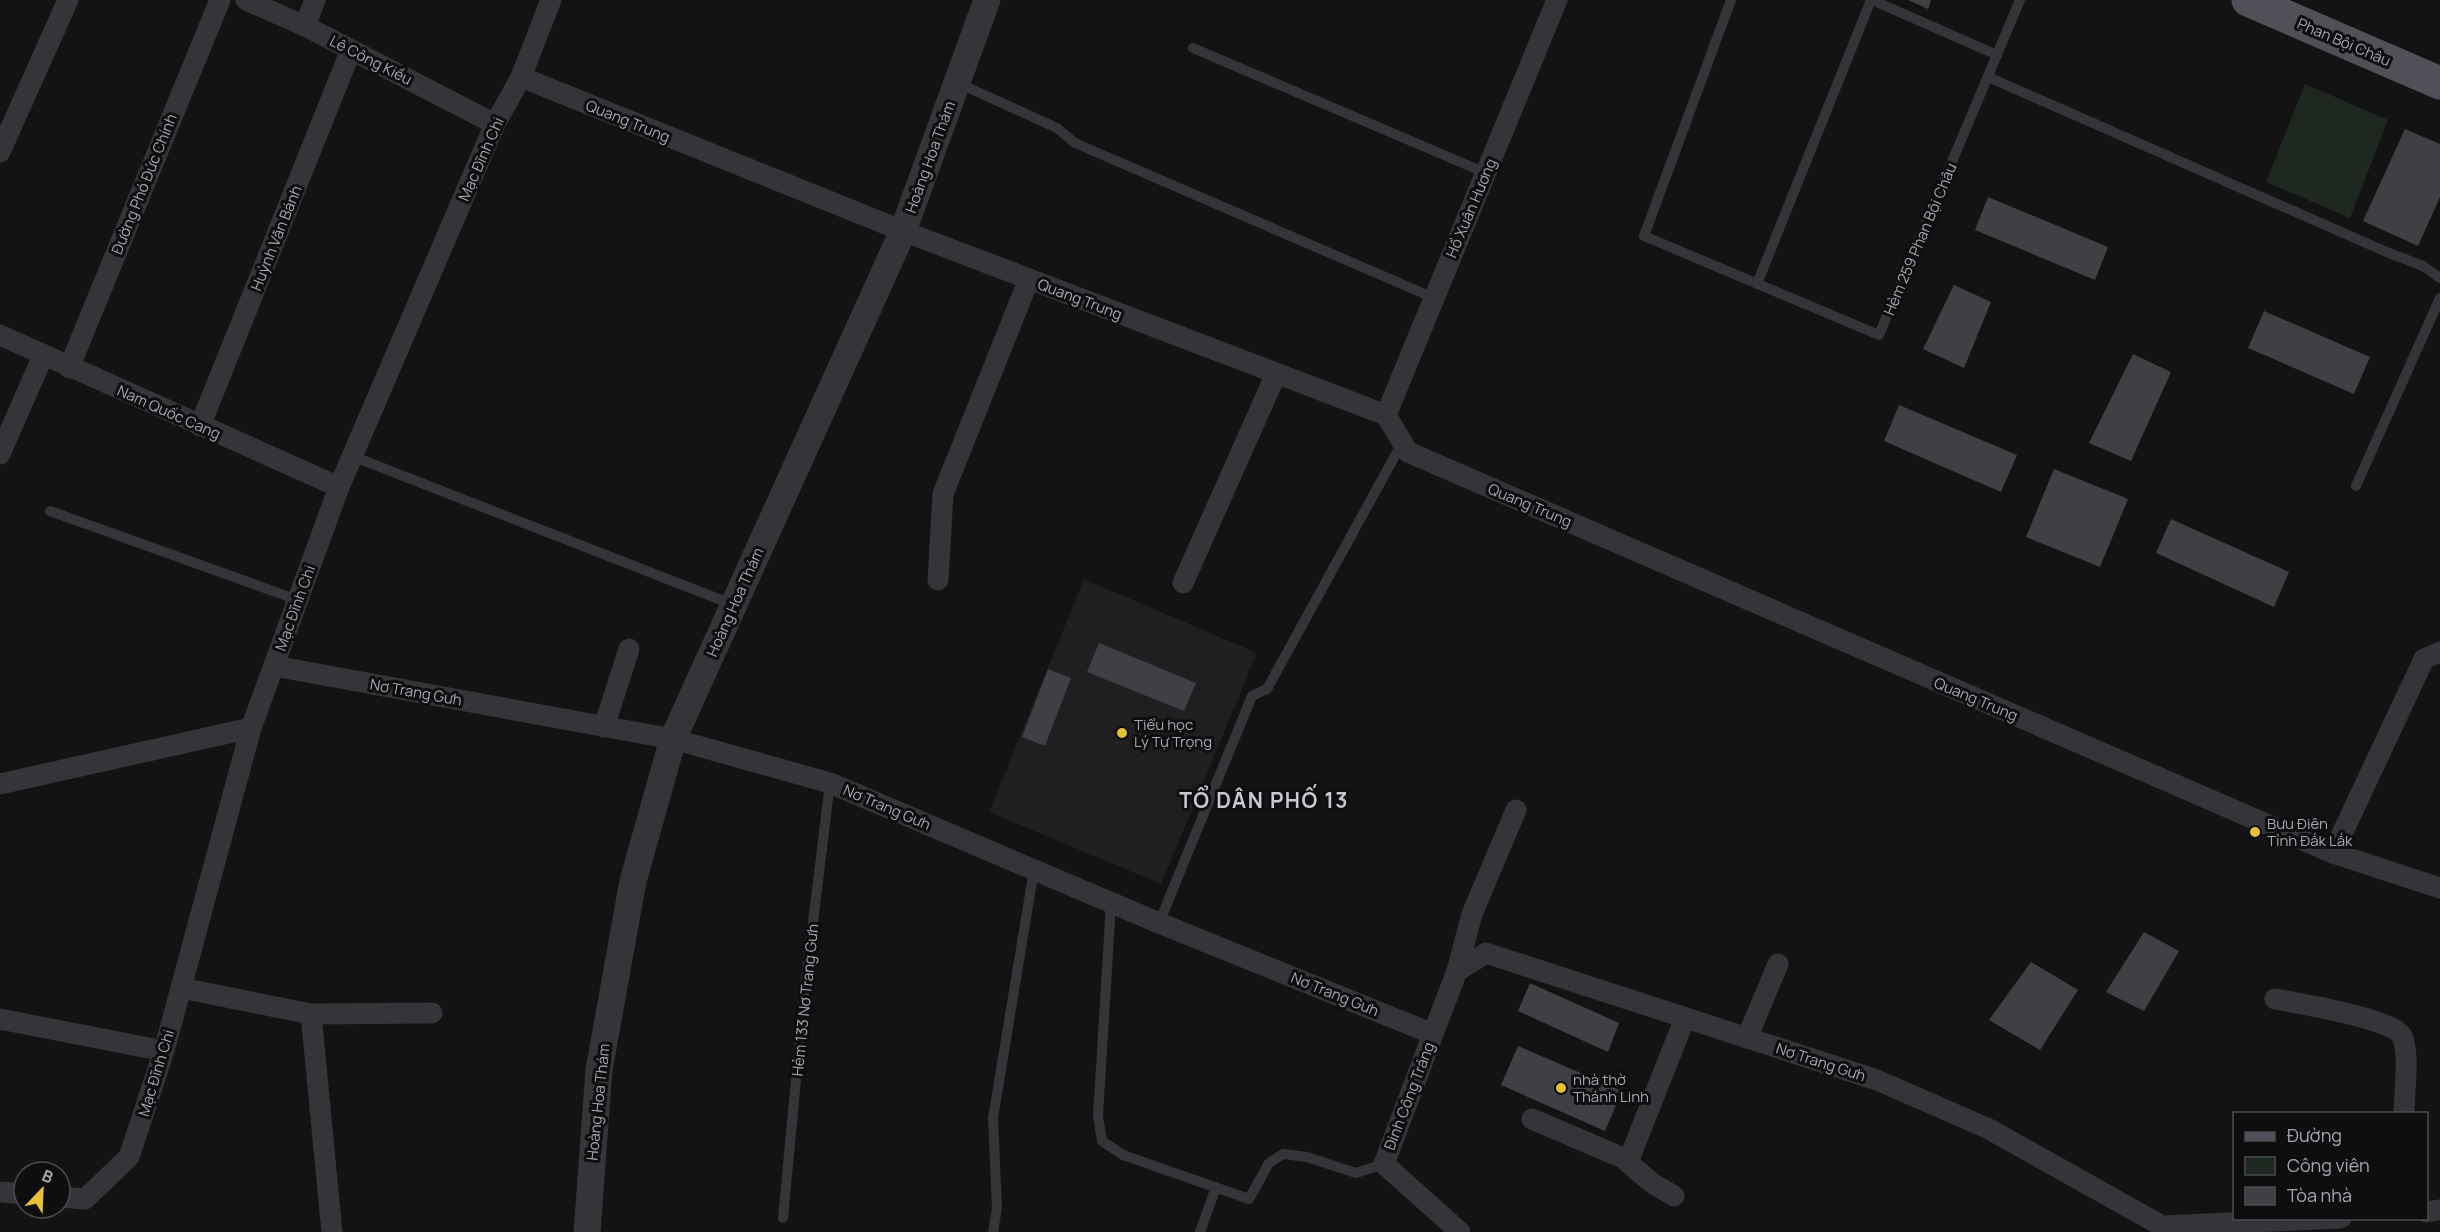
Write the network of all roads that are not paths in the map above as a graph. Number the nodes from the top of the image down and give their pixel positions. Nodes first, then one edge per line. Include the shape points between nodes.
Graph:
1 (68, 0) edge
2 (220, 0) edge
3 (246, 0) edge
4 (315, 0) edge
5 (551, 0) edge
6 (987, 0) edge
7 (1557, 0) edge
8 (1731, 0) edge
9 (1872, 0) edge
10 (2020, 0) edge
11 (2248, 0) edge
12 (305, 26) junction
13 (1193, 48) dead end
14 (351, 50) junction
15 (1997, 54) junction
16 (521, 77) junction
17 (1988, 78) junction
18 (958, 83) junction
19 (2440, 83) edge
20 (495, 124) junction
21 (0, 152) edge
22 (1486, 173) junction
23 (903, 231) junction
24 (2440, 278) edge
25 (1029, 279) junction
26 (1757, 284) junction
27 (1434, 298) junction
28 (2440, 298) edge
29 (0, 335) edge
30 (43, 356) junction
31 (69, 368) junction
32 (1276, 374) junction
33 (1386, 415) junction
34 (201, 426) junction
35 (1402, 443) junction
36 (0, 454) edge
37 (352, 456) junction
38 (2356, 486) dead end
39 (339, 488) junction
40 (50, 512) dead end
41 (938, 580) dead end
42 (1183, 583) dead end
43 (298, 600) junction
44 (734, 605) junction
45 (629, 649) dead end
46 (2440, 652) edge
47 (274, 666) junction
48 (604, 726) junction
49 (251, 728) junction
50 (673, 739) junction
51 (830, 783) junction
52 (0, 784) edge
53 (1516, 810) dead end
54 (2333, 853) junction
55 (1034, 870) junction
56 (2440, 888) edge
57 (1112, 903) junction
58 (1159, 923) junction
59 (1778, 964) dead end
60 (1457, 971) junction
61 (181, 988) junction
62 (2276, 999) dead end
63 (432, 1013) dead end
64 (311, 1014) junction
65 (1686, 1018) junction
66 (0, 1019) edge
67 (1433, 1034) junction
68 (1747, 1038) junction
69 (164, 1051) junction
70 (2404, 1112) edge
71 (1532, 1119) dead end
72 (1628, 1162) junction
73 (1384, 1164) junction
74 (1216, 1187) junction
75 (1674, 1196) dead end
76 (72, 1198) edge
77 (783, 1218) dead end
78 (2312, 1220) edge
79 (332, 1232) edge
80 (587, 1232) edge
81 (993, 1232) edge
82 (1200, 1232) edge
83 (1460, 1232) edge

1 - 21 street
2 - 31 street, Đường Phó Đức Chính
3 - 12 street, Lê Công Kiều
4 - 12 street
5 - 16 street, Mạc Đĩnh Chi
6 - 18 street, Hoàng Hoa Thám
7 - 22 street, Hồ Xuân Hương
8 - 26 lane, Hẻm 259 Phan Bội Châu via 1644,236
9 - 15 lane
9 - 26 lane
10 - 15 lane, Hẻm 259 Phan Bội Châu
11 - 19 main road, Phan Bội Châu
12 - 14 street, Lê Công Kiều
13 - 22 lane
14 - 20 street, Lê Công Kiều
14 - 34 street, Huỳnh Văn Bánh
15 - 17 lane, Hẻm 259 Phan Bội Châu
16 - 20 street, Mạc Đĩnh Chi
16 - 23 street, Quang Trung
17 - 24 lane via 2423,266
17 - 26 lane, Hẻm 259 Phan Bội Châu via 1880,335
18 - 23 street, Hoàng Hoa Thám
18 - 27 lane via 1057,128 1075,143
20 - 37 street, Mạc Đĩnh Chi
22 - 27 street, Hồ Xuân Hương
23 - 25 street, Quang Trung
23 - 44 street, Hoàng Hoa Thám
25 - 32 street, Quang Trung
25 - 41 street via 943,494
27 - 33 street, Hồ Xuân Hương
28 - 38 lane
29 - 30 street, Nam Quốc Cang
30 - 31 street, Nam Quốc Cang
30 - 36 street
31 - 34 street, Nam Quốc Cang
32 - 33 street, Quang Trung
32 - 42 street
33 - 35 street, Quang Trung
34 - 39 street, Nam Quốc Cang
35 - 54 street, Quang Trung via 1408,452
35 - 58 lane via 1267,689 1252,696
37 - 39 street, Mạc Đĩnh Chi
37 - 44 lane
39 - 43 street, Mạc Đĩnh Chi
40 - 43 lane
43 - 47 street, Mạc Đĩnh Chi
44 - 50 street, Hoàng Hoa Thám
45 - 48 street
46 - 54 street via 2424,659
47 - 48 street, Nơ Trang Gưh
47 - 49 street, Mạc Đĩnh Chi
48 - 50 street, Nơ Trang Gưh
49 - 52 street
49 - 61 street, Mạc Đĩnh Chi
50 - 51 street, Nơ Trang Gưh
50 - 80 street, Hoàng Hoa Thám via 633,881 599,1070
51 - 55 street, Nơ Trang Gưh
51 - 77 lane, Hẻm 133 Nơ Trang Gưh via 804,995
53 - 60 street via 1472,914
54 - 56 street, Quang Trung
55 - 57 street, Nơ Trang Gưh
55 - 81 lane via 993,1118 997,1208
57 - 58 street, Nơ Trang Gưh
57 - 74 lane via 1098,1116 1102,1141 1123,1155
58 - 67 street, Nơ Trang Gưh
59 - 68 street
60 - 65 street, Nơ Trang Gưh via 1486,954
60 - 67 street
61 - 64 street
61 - 69 street, Mạc Đĩnh Chi
62 - 70 street via 2396,1028 2405,1046
63 - 64 street
64 - 79 street
65 - 68 street, Nơ Trang Gưh
65 - 72 street
66 - 69 street
67 - 73 street, Đinh Công Tráng
68 - 78 street, Nơ Trang Gưh via 1876,1080 1989,1129 2162,1227
69 - 76 street, Mạc Đĩnh Chi via 129,1157 85,1199
71 - 72 street
72 - 75 street
73 - 74 lane via 1356,1173 1307,1157 1283,1154 1269,1163 1249,1199
73 - 83 street, Đinh Công Tráng
74 - 82 lane

